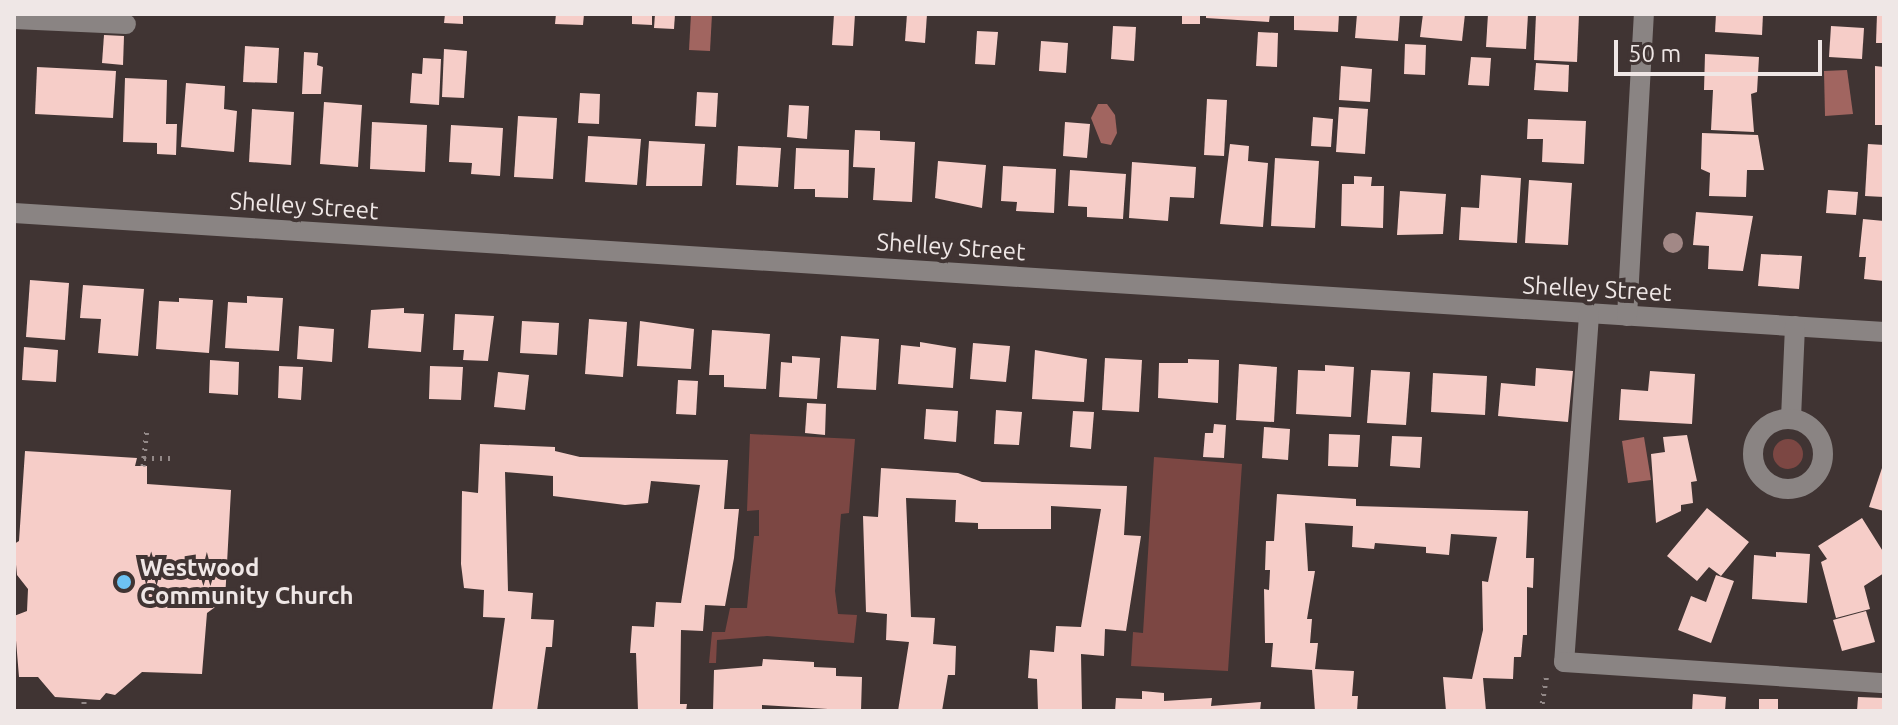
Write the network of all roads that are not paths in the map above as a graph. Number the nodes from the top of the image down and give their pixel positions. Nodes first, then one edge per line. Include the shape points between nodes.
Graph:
1 (1644, 14) edge
2 (14, 19) edge
3 (126, 24) dead end
4 (14, 213) edge
5 (1589, 315) junction
6 (1627, 316) junction
7 (1795, 326) junction
8 (1884, 332) edge
9 (1791, 418) dead end
10 (1884, 683) edge

1 - 6 street
2 - 3 street
4 - 5 street, Shelley Street
5 - 6 street, Shelley Street
5 - 10 street via 1564,662
6 - 7 street, Shelley Street
7 - 8 street, Shelley Street
7 - 9 street

